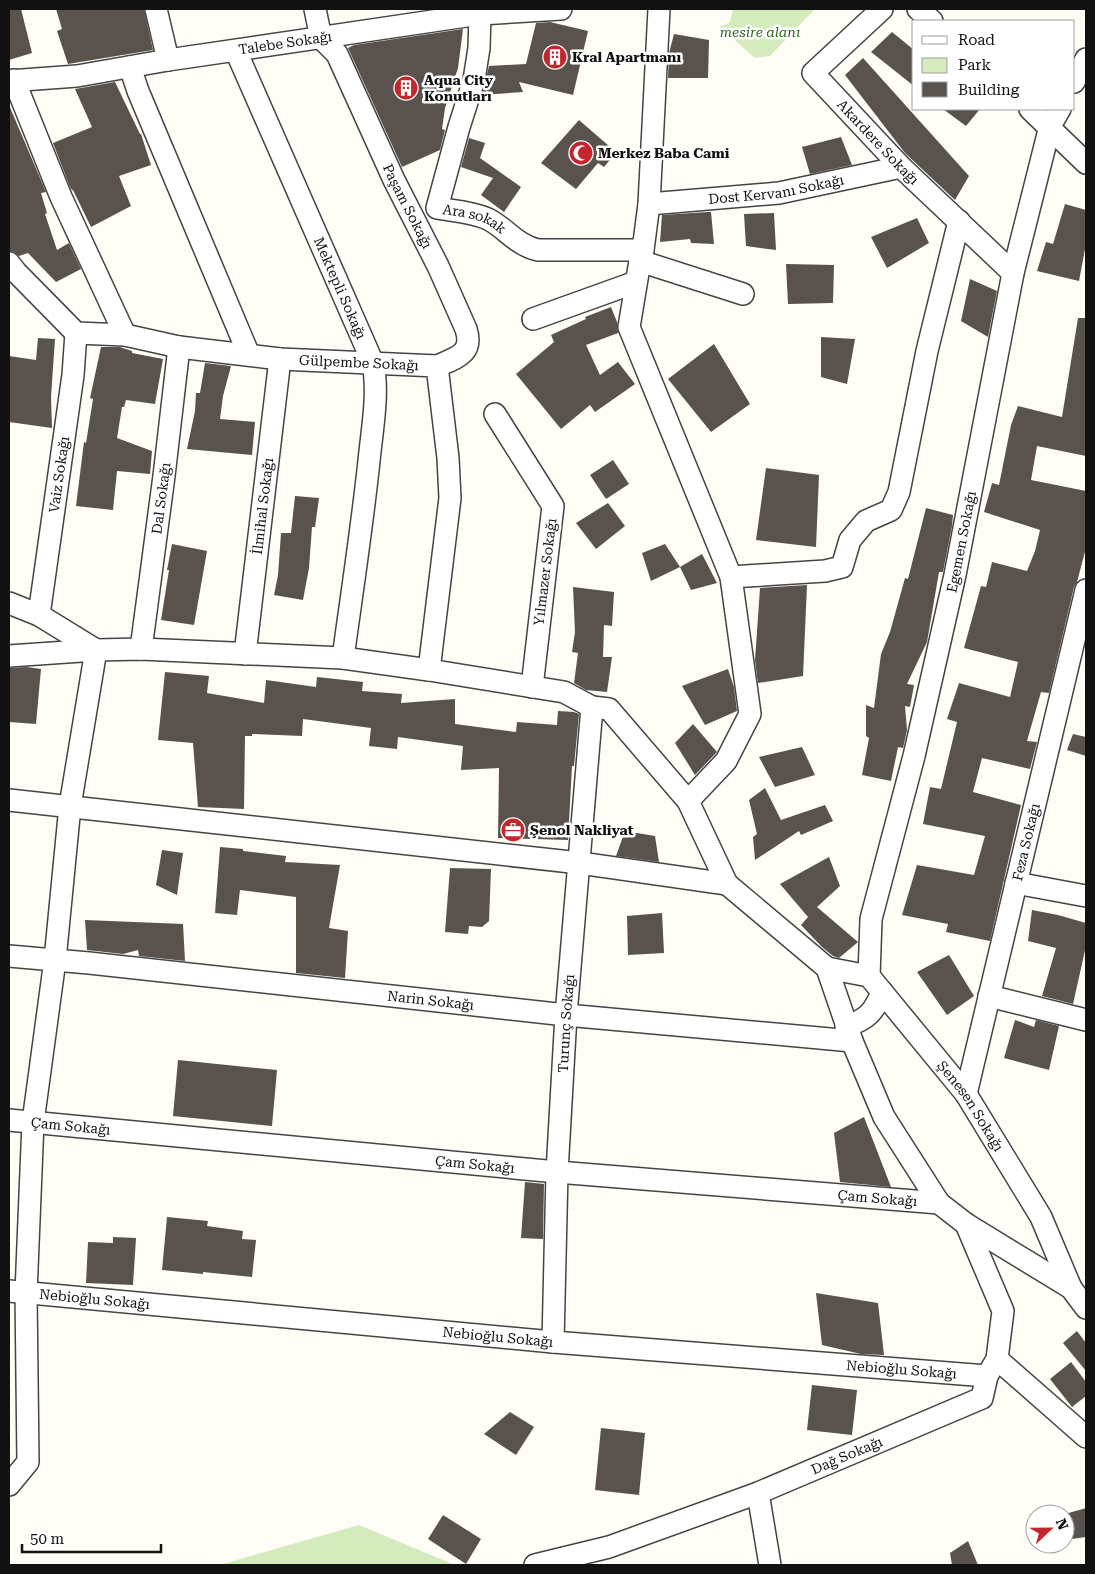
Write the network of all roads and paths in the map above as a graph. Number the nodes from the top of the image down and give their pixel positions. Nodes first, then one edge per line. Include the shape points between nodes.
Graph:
1 (156, 9) edge
2 (314, 9) edge
3 (561, 9) edge
4 (659, 9) edge
5 (882, 9) edge
6 (918, 9) edge
7 (479, 12) edge
8 (931, 20) edge
9 (320, 38) junction
10 (236, 51) junction
11 (1086, 59) edge
12 (168, 60) junction
13 (130, 67) junction
14 (11, 80) edge
15 (1075, 80) edge
16 (1033, 110) edge
17 (1055, 118) edge
18 (1086, 163) edge
19 (901, 166) junction
20 (649, 204) junction
21 (437, 208) junction
22 (414, 220) junction
23 (959, 221) junction
24 (642, 255) junction
25 (9, 263) edge
26 (1013, 273) junction
27 (636, 282) junction
28 (743, 294) dead end
29 (533, 319) dead end
30 (76, 333) junction
31 (125, 335) junction
32 (179, 347) junction
33 (249, 355) junction
34 (280, 359) junction
35 (373, 363) junction
36 (437, 366) junction
37 (495, 414) dead end
38 (731, 577) junction
39 (1086, 590) edge
40 (9, 603) edge
41 (39, 615) junction
42 (96, 650) junction
43 (142, 650) junction
44 (245, 654) junction
45 (9, 656) edge
46 (344, 658) junction
47 (429, 670) junction
48 (532, 687) junction
49 (592, 706) junction
50 (9, 800) edge
51 (688, 801) junction
52 (70, 806) junction
53 (580, 863) junction
54 (1016, 883) junction
55 (727, 884) junction
56 (1086, 896) edge
57 (9, 956) edge
58 (54, 960) junction
59 (827, 968) junction
60 (876, 984) junction
61 (989, 996) junction
62 (566, 1015) junction
63 (1086, 1020) edge
64 (849, 1034) junction
65 (966, 1094) junction
66 (9, 1120) edge
67 (33, 1122) junction
68 (557, 1172) junction
69 (940, 1203) junction
70 (966, 1224) junction
71 (1071, 1288) junction
72 (17, 1292) edge
73 (1086, 1308) edge
74 (554, 1342) junction
75 (992, 1368) junction
76 (1086, 1437) edge
77 (18, 1461) edge
78 (9, 1485) edge
79 (758, 1493) junction
80 (612, 1556) edge
81 (535, 1565) edge
82 (770, 1565) edge

1 - 12 street
2 - 9 street
3 - 7 street, Talebe Sokağı
4 - 20 street
5 - 19 street, Akardere Sokağı via 813,73
6 - 8 street
7 - 9 street, Talebe Sokağı
7 - 21 street, Ara sokak via 479,48 474,80
9 - 10 street, Talebe Sokağı
9 - 22 street, Paşam Sokağı via 337,54
10 - 12 street, Talebe Sokağı
10 - 35 street, Mektepli Sokağı
11 - 15 street
12 - 13 street, Talebe Sokağı
13 - 14 street, Talebe Sokağı via 77,76
13 - 33 street
14 - 31 street
16 - 17 street
17 - 18 street
17 - 26 street, Egemen Sokağı
19 - 20 street, Dost Kervanı Sokağı via 779,193
19 - 23 street, Akardere Sokağı
20 - 24 street
21 - 22 street
21 - 24 street, Ara sokak via 488,220 528,248
22 - 36 street, Paşam Sokağı via 469,338 465,351 459,357
23 - 26 street, Akardere Sokağı
23 - 38 street via 927,351 899,492 891,510 866,521 850,540 842,567
24 - 27 street
24 - 28 street, Ara sokak
25 - 30 street
26 - 60 street, Egemen Sokağı via 955,575 914,756 871,920
27 - 29 street
27 - 38 street via 630,327
30 - 31 street, Gülpembe Sokağı
30 - 41 street, Vaiz Sokağı via 74,375
31 - 32 street, Gülpembe Sokağı
32 - 33 street, Gülpembe Sokağı
32 - 43 street, Dal Sokağı
33 - 34 street, Gülpembe Sokağı
34 - 35 street, Gülpembe Sokağı
34 - 44 street, İlmihal Sokağı
35 - 36 street, Gülpembe Sokağı
35 - 46 street, Mektepli Sokağı via 376,398
36 - 47 street, Gülpembe Sokağı via 450,498
37 - 48 street, Yılmazer Sokağı via 553,506
38 - 51 street via 750,714 726,761
39 - 54 street, Feza Sokağı
40 - 41 street
41 - 42 street
42 - 43 street
42 - 45 street
42 - 52 street
43 - 44 street
44 - 46 street
46 - 47 street
47 - 48 street
48 - 49 street via 564,692
49 - 51 street via 609,709
49 - 53 street, Turunç Sokağı
50 - 52 street
51 - 55 street
52 - 53 street
52 - 58 street
53 - 55 street
53 - 62 street, Turunç Sokağı
54 - 56 street
54 - 61 street, Feza Sokağı
55 - 59 street
57 - 58 street, Narin Sokağı
58 - 62 street, Narin Sokağı
58 - 67 street
59 - 60 street
59 - 64 street
60 - 64 street via 877,1005
60 - 65 street, Şenesen Sokağı
61 - 63 street
61 - 65 street, Feza Sokağı
62 - 64 street, Narin Sokağı
62 - 68 street, Turunç Sokağı
64 - 69 street via 884,1117
65 - 71 street, Şenesen Sokağı via 1041,1216
66 - 67 street, Çam Sokağı
67 - 68 street, Çam Sokağı
67 - 72 street
68 - 69 street, Çam Sokağı
68 - 74 street, Turunç Sokağı
69 - 70 street
70 - 71 street
70 - 75 street, Dağ Sokağı via 1002,1311
71 - 73 street
72 - 74 street, Nebioğlu Sokağı
72 - 77 street
74 - 75 street, Nebioğlu Sokağı
75 - 76 street
75 - 79 street, Dağ Sokağı via 982,1398
77 - 78 street
79 - 80 street, Dağ Sokağı
79 - 82 street
80 - 81 street, Dağ Sokağı

